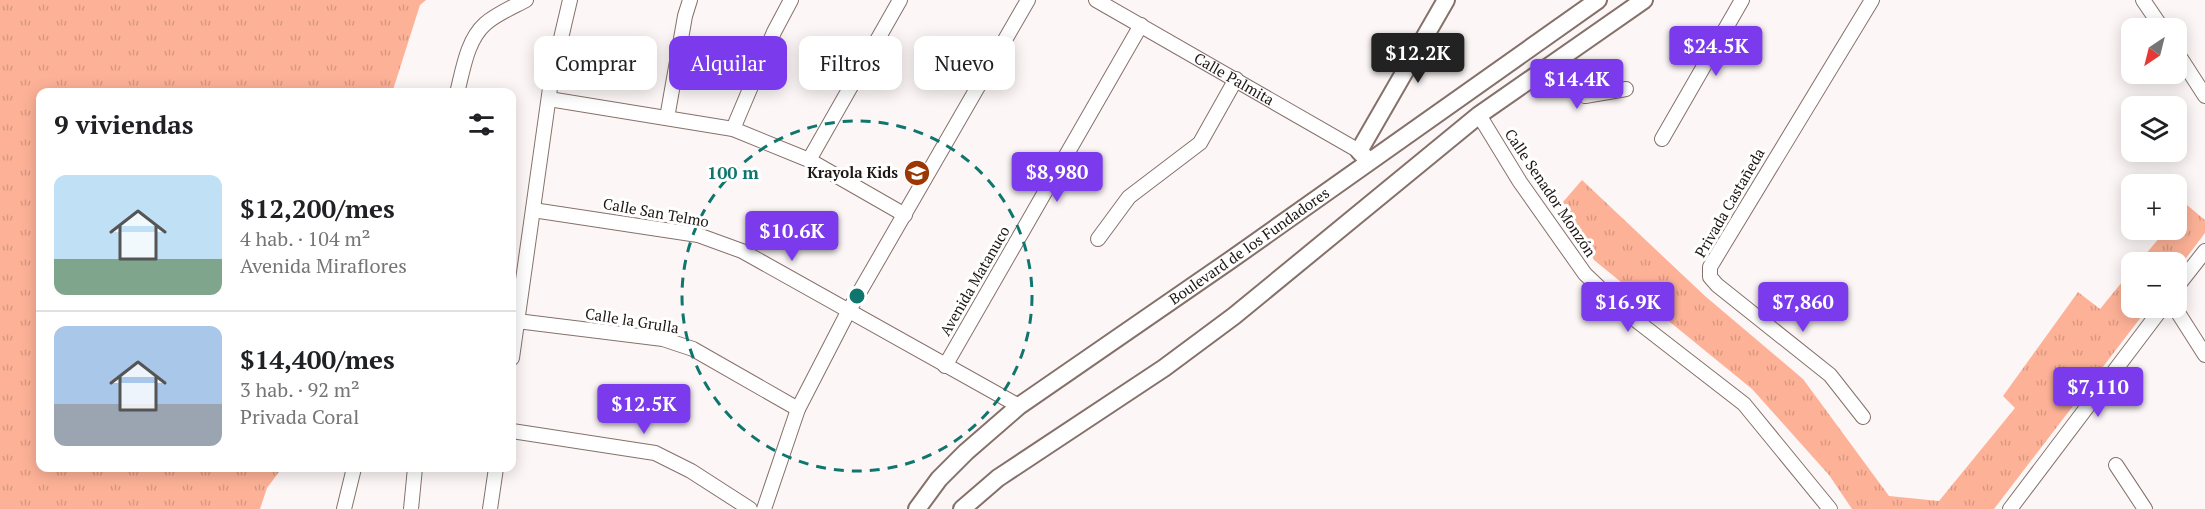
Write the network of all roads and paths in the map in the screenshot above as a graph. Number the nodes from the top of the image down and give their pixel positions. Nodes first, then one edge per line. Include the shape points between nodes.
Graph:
1 (526, 0) edge
2 (570, 0) edge
3 (690, 0) edge
4 (791, 0) edge
5 (900, 0) edge
6 (1028, 0) edge
7 (1096, 0) edge
8 (1446, 0) edge
9 (1598, 0) edge
10 (1644, 0) edge
11 (1742, 0) edge
12 (1872, 0) edge
13 (2143, 0) edge
14 (2155, 18) edge
15 (1141, 25) junction
16 (2187, 68) edge
17 (1540, 72) junction
18 (1236, 79) junction
19 (1483, 80) junction
20 (459, 88) edge
21 (1626, 89) dead end
22 (2205, 96) edge
23 (549, 99) junction
24 (1479, 115) junction
25 (667, 118) junction
26 (733, 129) junction
27 (1662, 139) dead end
28 (1364, 156) junction
29 (809, 160) junction
30 (533, 210) junction
31 (905, 215) junction
32 (1098, 239) dead end
33 (2205, 251) edge
34 (2187, 274) edge
35 (848, 312) junction
36 (2154, 318) edge
37 (2181, 318) edge
38 (517, 321) junction
39 (516, 328) edge
40 (2205, 355) edge
41 (945, 366) junction
42 (1019, 406) junction
43 (798, 409) junction
44 (1863, 417) dead end
45 (516, 431) edge
46 (2116, 465) dead end
47 (353, 472) edge
48 (415, 472) edge
49 (495, 472) edge
50 (344, 509) edge
51 (411, 509) edge
52 (490, 509) edge
53 (750, 509) edge
54 (764, 509) edge
55 (917, 509) edge
56 (962, 509) edge
57 (1830, 509) edge
58 (2010, 509) edge
59 (2145, 509) edge

1 - 20 street via 480,29 468,52
2 - 23 street
3 - 25 street
4 - 26 street
5 - 29 street
6 - 31 street
7 - 15 street, Calle Palmita
8 - 28 main road
9 - 19 main road, Boulevard de los Fundadores
10 - 17 main road
11 - 27 street
12 - 44 street, Privada Castañeda via 1710,267 1710,277 1717,285 1830,375
13 - 14 street
15 - 18 street, Calle Palmita
15 - 41 street, Avenida Matanuco
16 - 22 street
17 - 21 street via 1585,96
17 - 24 main road
18 - 28 street, Calle Palmita
18 - 32 street via 1200,143 1129,197
19 - 24 main road via 1478,92
19 - 28 main road, Boulevard de los Fundadores
23 - 25 street
23 - 30 street
24 - 56 main road via 1234,316 1164,368 998,478
24 - 57 street, Calle Senador Monzón via 1520,182 1585,274 1624,311 1744,404
25 - 26 street
26 - 29 street
28 - 42 main road, Boulevard de los Fundadores
29 - 31 street
30 - 35 street, Calle San Telmo via 698,235 742,251
30 - 38 street
31 - 35 street
33 - 34 street
35 - 41 street, Calle San Telmo
35 - 43 street
36 - 58 street
37 - 40 street
38 - 39 street
38 - 43 street, Calle la Grulla via 678,343
41 - 42 street, Calle San Telmo
42 - 55 main road, Boulevard de los Fundadores via 939,479
43 - 54 street
45 - 53 street via 656,453
46 - 59 street
47 - 50 street
48 - 51 street
49 - 52 street

